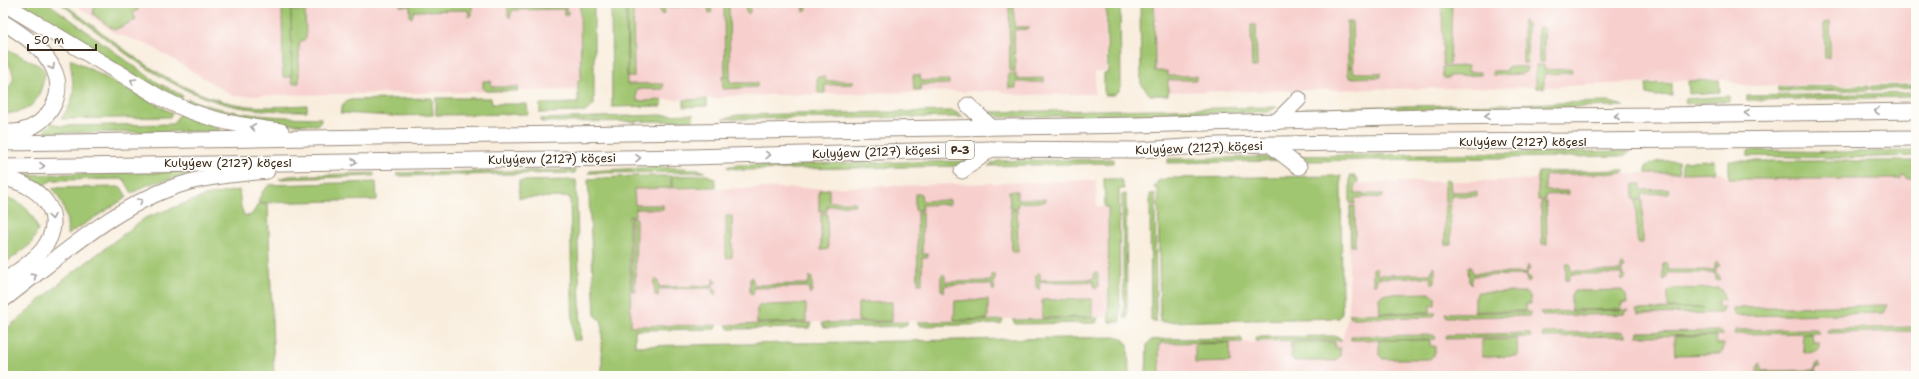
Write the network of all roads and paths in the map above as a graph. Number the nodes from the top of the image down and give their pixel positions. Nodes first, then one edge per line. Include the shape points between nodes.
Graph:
1 (3, 3) edge
2 (3, 22) edge
3 (1299, 99) dead end
4 (968, 105) dead end
5 (1916, 111) edge
6 (1276, 122) junction
7 (990, 126) junction
8 (3, 132) edge
9 (333, 138) junction
10 (1916, 138) edge
11 (3, 143) edge
12 (1272, 146) junction
13 (991, 149) junction
14 (323, 162) junction
15 (3, 167) edge
16 (1298, 167) dead end
17 (962, 171) dead end
18 (3, 178) edge
19 (3, 282) edge
20 (3, 300) edge

9 -> 1 highway via 232,124 182,108
2 -> 8 highway via 31,41 44,55 54,69 58,94 50,113 36,125 21,131
3 - 6 highway
4 - 7 highway
5 -> 6 highway, Kulyýew (2127) köçesi / P-3 via 1426,117
6 - 7 highway, Kulyýew (2127) köçesi / P-3
7 - 9 highway, Kulyýew (2127) köçesi / P-3
9 - 11 highway, Kulyýew (2127) köçesi / P-3
10 - 12 highway, Kulyýew (2127) köçesi / P-3 via 1352,143
12 - 13 highway, Kulyýew (2127) köçesi / P-3 via 1218,145 1138,150
12 - 16 highway
14 -> 13 highway, Kulyýew (2127) köçesi / P-3 via 689,158
13 - 17 highway
15 -> 14 highway, Kulyýew (2127) köçesi / P-3
20 -> 14 highway via 116,214 146,197 187,182
18 -> 19 highway via 16,180 35,190 48,204 53,220 52,231 43,248

